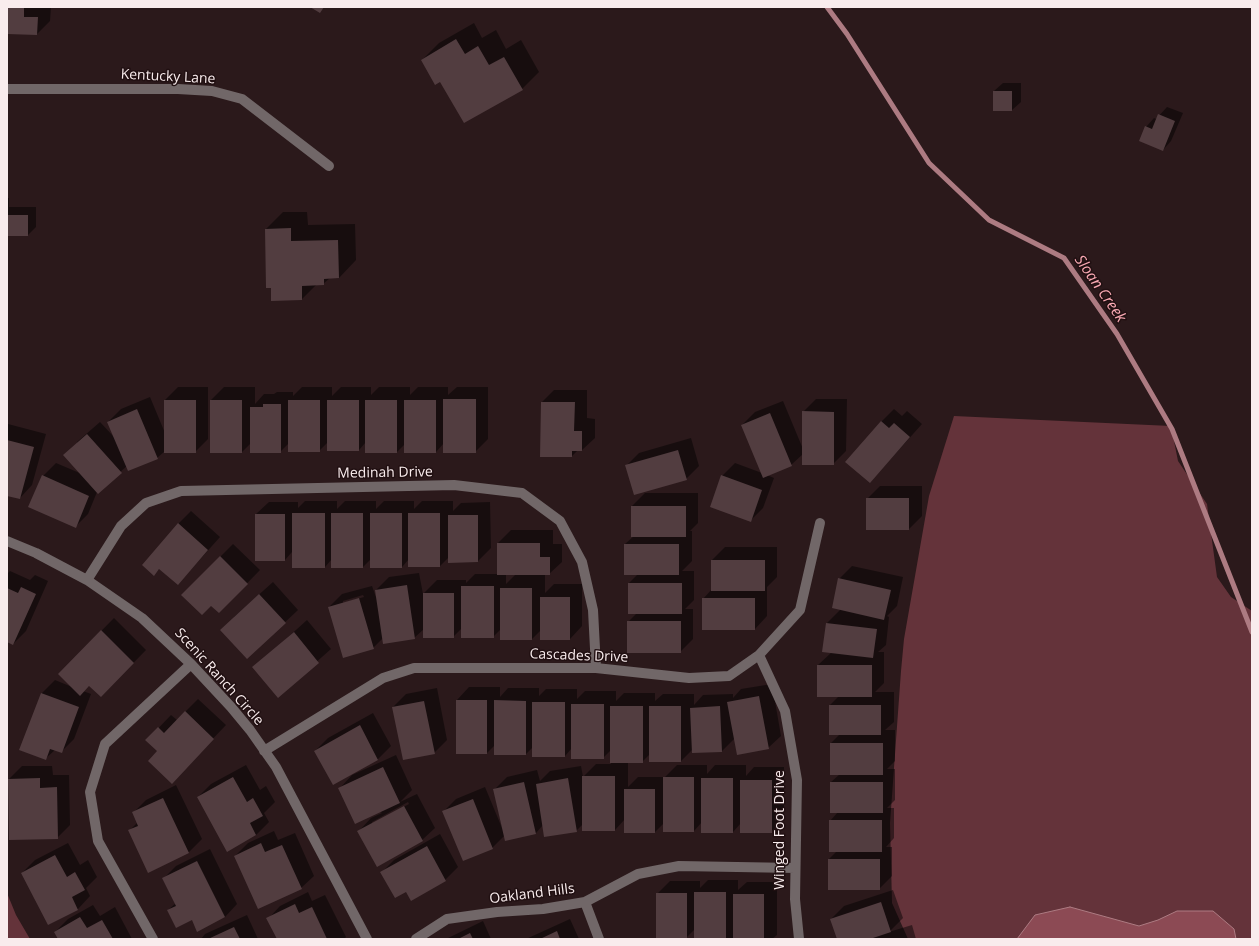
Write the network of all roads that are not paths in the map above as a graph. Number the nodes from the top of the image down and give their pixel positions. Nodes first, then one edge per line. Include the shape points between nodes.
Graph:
1 (7, 89) edge
2 (329, 166) dead end
3 (820, 524) dead end
4 (7, 541) edge
5 (87, 580) junction
6 (759, 655) junction
7 (191, 664) junction
8 (596, 668) junction
9 (264, 751) junction
10 (795, 868) junction
11 (585, 902) junction
12 (153, 939) edge
13 (367, 939) edge
14 (416, 939) edge
15 (599, 939) edge
16 (799, 939) edge

1 - 2 street, Kentucky Lane via 212,91 242,99
3 - 6 street, Cascades Drive via 800,610
4 - 5 street, Scenic Ranch Circle
5 - 7 street, Scenic Ranch Circle via 142,618
5 - 8 street, Medinah Drive via 121,526 146,503 181,491 454,485 522,493 560,521 582,562 592,610
6 - 8 street, Cascades Drive via 729,676 689,678
6 - 10 street, Winged Foot Drive via 784,711 797,780
7 - 9 street, Scenic Ranch Circle via 231,707
7 - 12 street via 105,744 90,792 98,841
8 - 9 street, Cascades Drive via 414,668 383,678
9 - 13 street, Scenic Ranch Circle via 284,782
10 - 11 street, Oakland Hills via 679,866 638,874
10 - 16 street, Winged Foot Drive
11 - 14 street, Oakland Hills via 447,919
11 - 15 street

